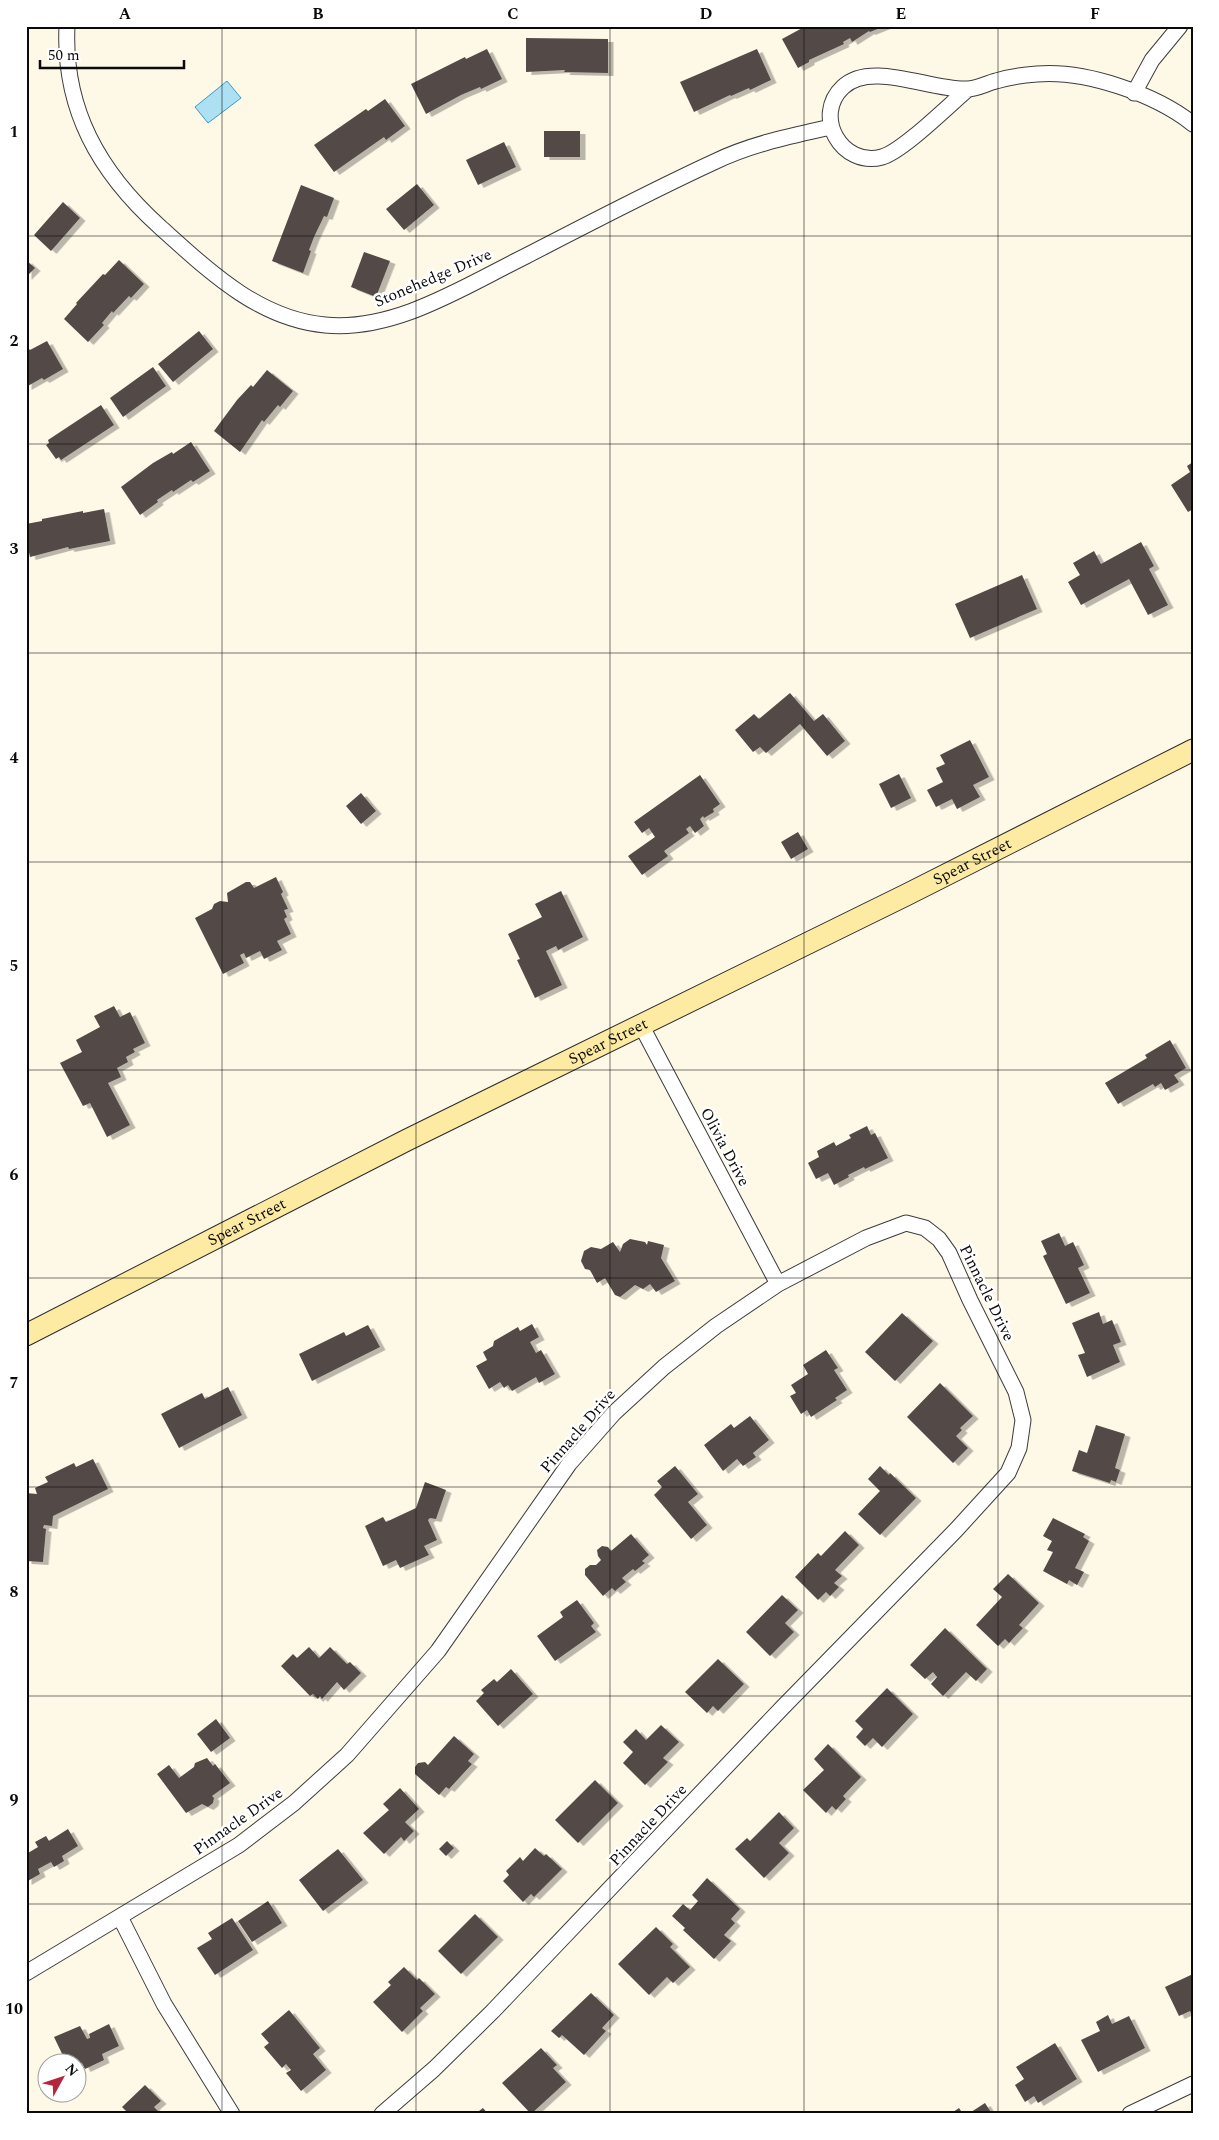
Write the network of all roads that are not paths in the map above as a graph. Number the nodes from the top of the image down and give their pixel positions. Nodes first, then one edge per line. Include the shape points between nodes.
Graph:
1 (67, 26) edge
2 (1180, 26) edge
3 (968, 89) junction
4 (1134, 93) junction
5 (1193, 124) edge
6 (831, 127) junction
7 (1193, 750) edge
8 (641, 1025) junction
9 (778, 1284) junction
10 (26, 1334) edge
11 (120, 1917) junction
12 (26, 1972) edge
13 (1193, 2084) edge
14 (232, 2114) edge
15 (382, 2114) edge
16 (1130, 2114) edge

1 - 6 street, Stonehedge Drive via 72,96 93,146 126,192 164,231 247,298 268,310 324,325 372,323 405,313 716,161 772,140
2 - 4 street via 1152,60
3 - 4 street via 998,80 1055,73 1088,78
3 - 6 street via 874,76 857,78 837,94 830,110
3 - 6 street via 896,150 880,158 862,157 846,150
4 - 5 street
7 - 8 main road, Spear Street
8 - 9 street, Olivia Drive
8 - 10 main road, Spear Street
9 - 11 street, Pinnacle Drive via 716,1326 612,1416 569,1464 438,1651 346,1755 294,1803 239,1845
9 - 15 street, Pinnacle Drive via 866,1238 906,1223 932,1233 950,1253 1016,1392 1023,1420 1020,1448 1012,1465 956,1530 493,2011
11 - 12 street, Pinnacle Drive
11 - 14 street via 164,2004
13 - 16 street

